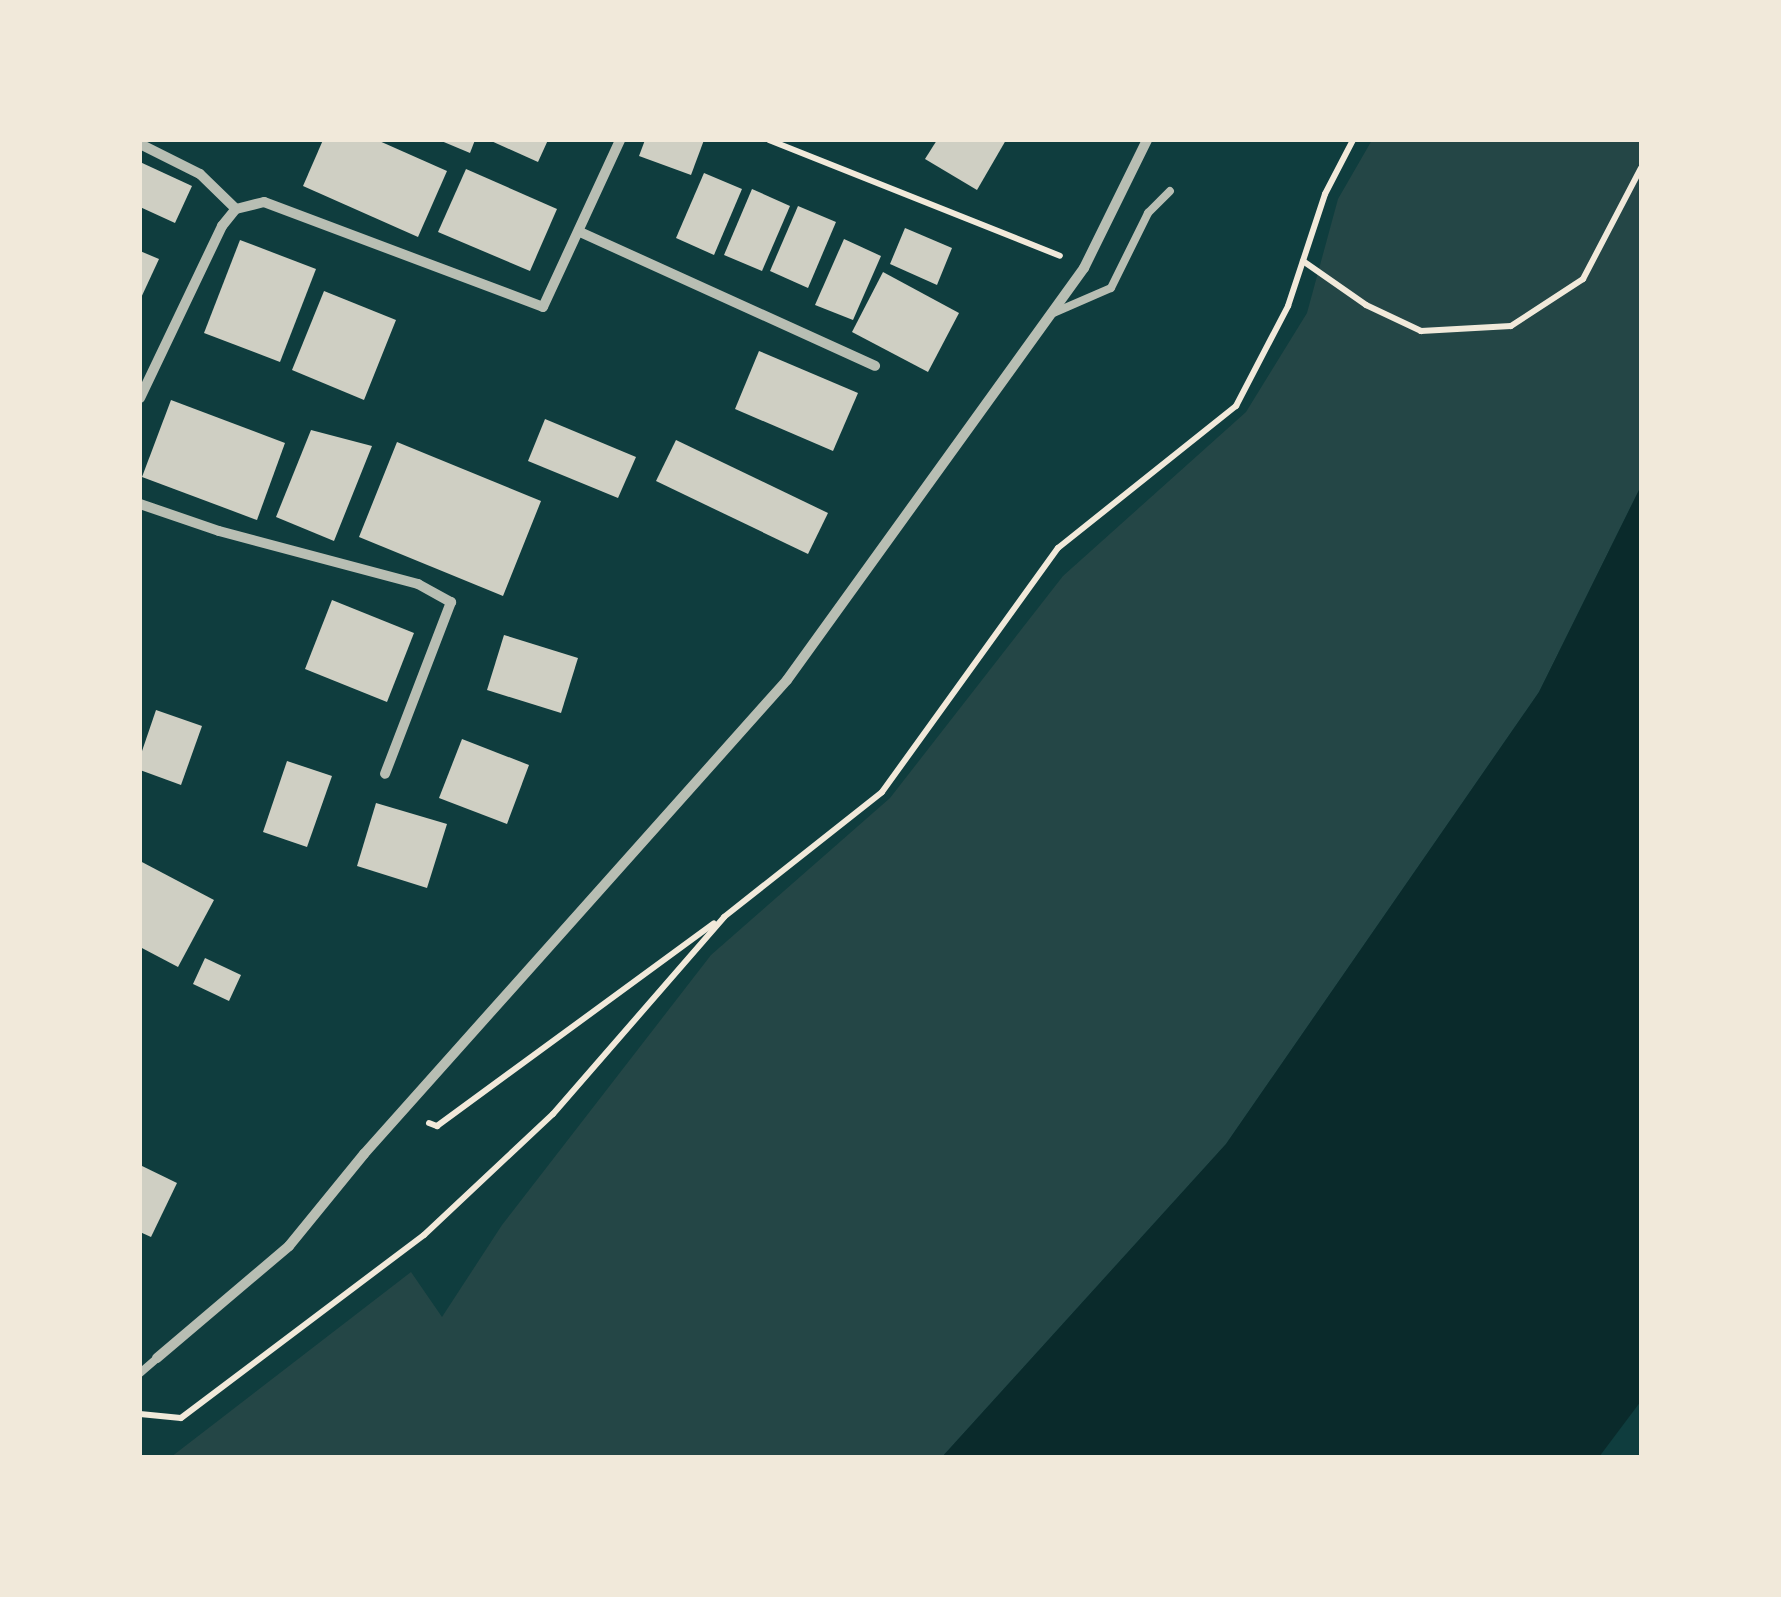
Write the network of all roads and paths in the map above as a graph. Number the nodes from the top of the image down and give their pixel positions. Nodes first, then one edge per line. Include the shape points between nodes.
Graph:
1 (620, 140) edge
2 (769, 140) edge
3 (1147, 140) edge
4 (1354, 140) edge
5 (140, 144) edge
6 (1641, 168) edge
7 (1170, 191) dead end
8 (236, 209) junction
9 (580, 232) junction
10 (1034, 243) dead end
11 (1303, 261) junction
12 (1051, 314) junction
13 (874, 366) dead end
14 (140, 398) edge
15 (140, 504) edge
16 (384, 774) dead end
17 (724, 917) junction
18 (404, 1110) junction
19 (157, 1358) joint
20 (140, 1373) edge
21 (140, 1414) edge

1 - 9 street
2 - 10 path
3 - 12 street via 1084,268
4 - 11 path via 1325,194
5 - 8 street via 200,174
6 - 11 path via 1582,279 1510,326 1421,331 1366,305
7 - 12 lane via 1148,213 1112,288
8 - 9 street via 264,202 544,307
8 - 14 street
9 - 13 street
11 - 17 path via 1288,306 1236,406 1058,548 882,792
12 - 18 street via 788,680
15 - 16 street via 418,584 452,602
17 - 18 path via 437,1126
17 - 21 path via 553,1114 424,1235 181,1418
18 - 19 street via 289,1246
19 - 20 lane

